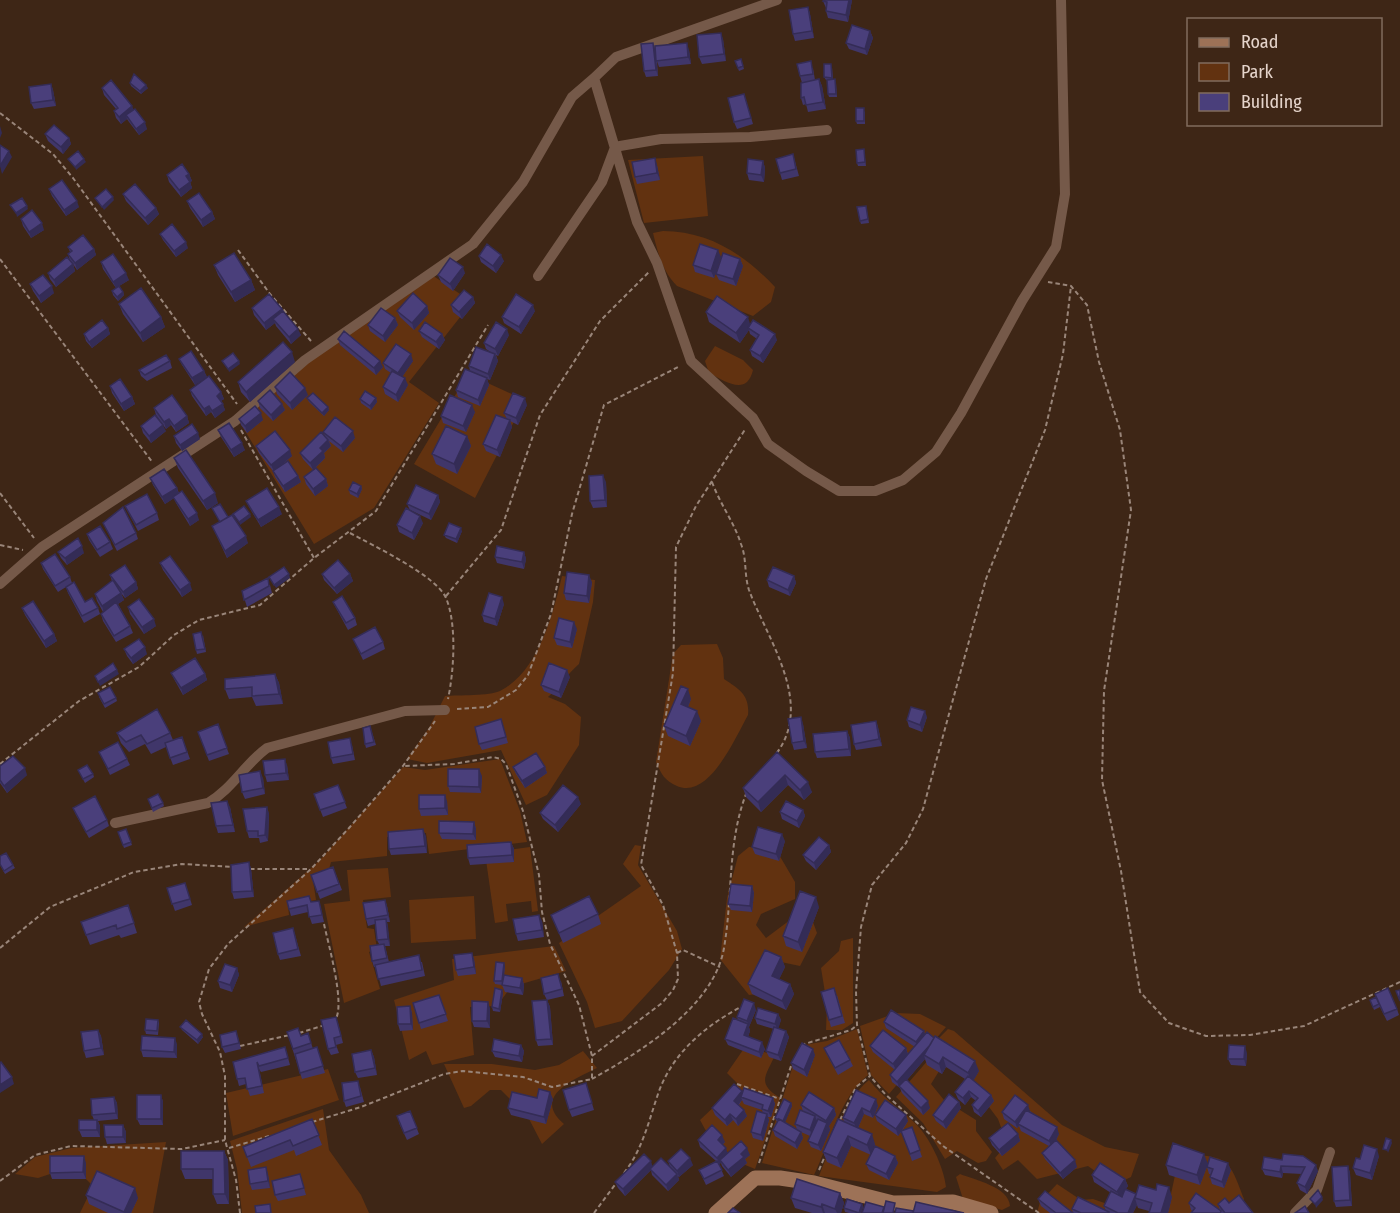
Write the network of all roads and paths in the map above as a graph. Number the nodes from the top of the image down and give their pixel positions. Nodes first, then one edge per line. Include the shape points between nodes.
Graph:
1 (777, 0) edge
2 (1061, 0) edge
3 (594, 78) junction
4 (0, 113) edge
5 (828, 130) dead end
6 (614, 150) junction
7 (238, 250) dead end
8 (0, 259) edge
9 (657, 263) junction
10 (538, 276) dead end
11 (1033, 283) junction
12 (1071, 286) junction
13 (488, 325) dead end
14 (319, 350) junction
15 (691, 362) junction
16 (239, 417) junction
17 (753, 418) junction
18 (159, 470) junction
19 (712, 481) junction
20 (0, 493) edge
21 (350, 533) junction
22 (0, 545) edge
23 (42, 547) junction
24 (30, 558) junction
25 (314, 558) junction
26 (0, 584) edge
27 (446, 596) junction
28 (445, 710) junction
29 (776, 755) edge
30 (0, 764) edge
31 (403, 766) junction
32 (749, 787) edge
33 (115, 823) dead end
34 (311, 869) junction
35 (324, 924) dead end
36 (0, 948) edge
37 (677, 952) junction
38 (720, 968) junction
39 (1400, 982) edge
40 (739, 1008) edge
41 (857, 1025) junction
42 (238, 1047) edge
43 (229, 1049) edge
44 (799, 1049) edge
45 (220, 1052) junction
46 (795, 1055) edge
47 (592, 1056) junction
48 (870, 1076) junction
49 (592, 1079) junction
50 (737, 1084) edge
51 (781, 1099) junction
52 (304, 1125) edge
53 (837, 1127) edge
54 (272, 1135) edge
55 (225, 1140) junction
56 (829, 1147) edge
57 (229, 1148) junction
58 (1330, 1152) dead end
59 (755, 1178) junction
60 (0, 1181) edge
61 (814, 1183) junction
62 (240, 1213) edge
63 (594, 1213) edge
64 (716, 1213) edge
65 (991, 1213) edge
66 (1039, 1213) edge
67 (1295, 1213) edge

1 - 3 street via 616,57
2 - 11 street via 1065,194 1056,247
3 - 6 street
3 - 14 street via 572,97 523,182 472,244
4 - 16 path via 53,154 74,178
5 - 6 street via 661,139
6 - 9 street via 637,222
6 - 10 street via 602,182
7 - 14 path
8 - 18 path
9 - 15 street
9 - 27 path via 600,321 540,415 501,530
11 - 12 path
11 - 17 street via 936,452 903,480 875,491 839,491 768,444
12 - 39 path via 1088,305 1099,362 1120,430 1131,510 1104,691 1102,780 1140,992 1169,1023 1206,1036 1250,1035 1304,1026
12 - 41 path via 1063,354 1045,430 986,579 923,809 906,843 872,885 861,927
13 - 21 path via 376,511
14 - 16 street
15 - 17 street
15 - 28 path via 604,405 572,514 551,614 528,675 516,690 488,706
16 - 18 street
16 - 25 path
17 - 19 path
18 - 23 street
19 - 29 path via 742,546 748,587 786,673 790,719
19 - 37 path via 676,547 673,673 640,866 663,905
20 - 23 path
21 - 25 path
21 - 27 path via 395,556
22 - 24 path via 21,548
23 - 24 street
24 - 26 street
25 - 30 path via 260,605 199,620 174,635 139,667 79,701
27 - 28 path via 454,674
28 - 31 path
28 - 33 street via 405,711 277,744 253,758 232,784 208,803
31 - 34 path
31 - 47 path via 454,764 493,757 506,764 539,875 550,944 579,1005
32 - 38 path via 733,839
34 - 36 path via 182,864 134,872 50,907
34 - 45 path via 228,944 209,969 199,1002
35 - 42 path via 340,1001 336,1019 304,1032
37 - 38 path via 683,950
37 - 47 path via 678,979 674,990
38 - 49 path via 684,1015 632,1057
40 - 63 path via 703,1032 675,1060 633,1161
41 - 44 path via 826,1039 803,1043
41 - 48 path
43 - 45 path
45 - 55 path via 225,1076
46 - 51 path
47 - 49 path
48 - 53 path via 856,1087
48 - 66 path via 943,1146
49 - 52 path via 552,1087 523,1077 463,1071 444,1074
50 - 51 path
51 - 59 path
54 - 57 path
55 - 57 path
55 - 60 path via 182,1149 71,1146 35,1155
56 - 61 path
57 - 62 path
58 - 67 street via 1317,1190
59 - 61 street
59 - 64 street
61 - 65 street via 893,1203 953,1202

